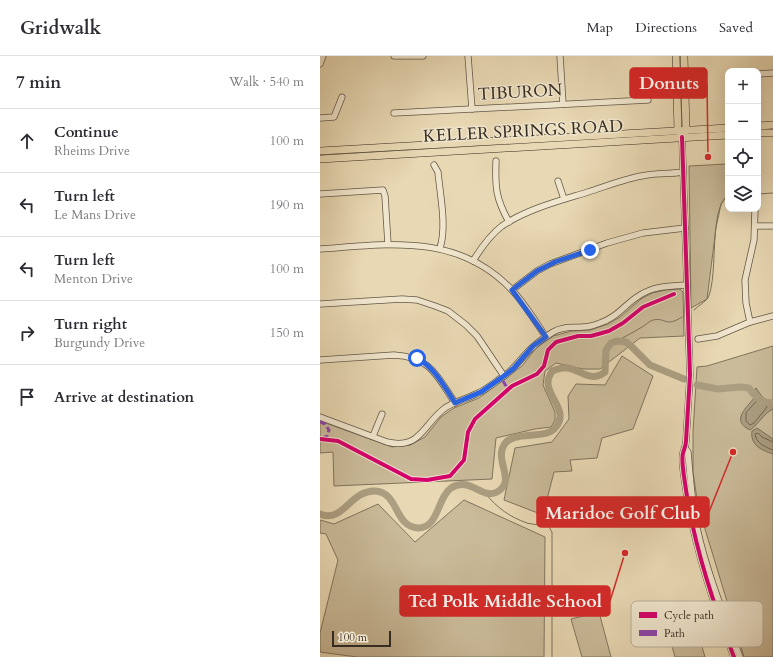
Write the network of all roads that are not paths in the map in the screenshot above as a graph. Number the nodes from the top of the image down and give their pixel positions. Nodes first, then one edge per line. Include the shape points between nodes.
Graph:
1 (324, 56) edge
2 (394, 56) edge
3 (423, 56) edge
4 (468, 56) edge
5 (560, 56) edge
6 (676, 56) edge
7 (684, 56) edge
8 (320, 64) edge
9 (680, 70) junction
10 (773, 73) edge
11 (761, 74) edge
12 (342, 97) dead end
13 (648, 100) dead end
14 (563, 104) junction
15 (472, 109) junction
16 (394, 113) dead end
17 (320, 118) edge
18 (773, 125) edge
19 (761, 126) edge
20 (725, 128) edge
21 (682, 133) junction
22 (761, 133) edge
23 (773, 133) edge
24 (725, 135) edge
25 (320, 151) edge
26 (320, 159) edge
27 (496, 161) dead end
28 (434, 165) dead end
29 (683, 172) junction
30 (558, 181) dead end
31 (320, 194) edge
32 (564, 199) junction
33 (755, 212) edge
34 (509, 222) junction
35 (755, 226) junction
36 (773, 226) edge
37 (685, 228) junction
38 (388, 244) junction
39 (440, 248) junction
40 (320, 249) edge
41 (473, 261) junction
42 (687, 285) junction
43 (512, 290) junction
44 (320, 304) edge
45 (773, 316) edge
46 (750, 322) junction
47 (546, 337) junction
48 (698, 339) dead end
49 (320, 360) edge
50 (504, 376) junction
51 (455, 403) junction
52 (382, 414) dead end
53 (320, 417) edge
54 (373, 436) junction
55 (707, 570) junction
56 (715, 601) edge
57 (719, 601) edge
58 (730, 647) edge
59 (736, 647) edge
60 (734, 657) edge
61 (740, 657) edge

1 - 8 street
2 - 3 street
4 - 15 street
5 - 14 street
6 - 9 main road
7 - 9 main road
9 - 21 main road
10 - 11 street
12 - 17 street via 334,117
13 - 14 street, TIBURON
14 - 15 street, TIBURON
15 - 16 street, TIBURON
18 - 19 main road
20 - 21 main road, KELLER SPRINGS ROAD
21 - 24 main road, KELLER SPRINGS ROAD
21 - 25 main road, KELLER SPRINGS ROAD
21 - 26 main road, KELLER SPRINGS ROAD
21 - 29 street
22 - 23 main road
27 - 34 street via 497,192 500,206
28 - 39 street via 438,172 443,228
29 - 32 street via 635,177
29 - 37 street
30 - 32 street
31 - 38 street via 383,190
32 - 34 street
33 - 35 street
34 - 41 street via 493,233
35 - 36 street
35 - 46 street via 745,280
37 - 42 street
37 - 43 street via 643,233 607,243 550,264
38 - 39 street
38 - 40 street
39 - 41 street
41 - 43 street via 502,280
42 - 47 street via 653,289 640,295 611,318 592,326 561,328
42 - 55 street via 690,375 686,448 694,511
43 - 47 street
44 - 50 street via 402,299 417,300 442,308 466,325
45 - 46 street
46 - 48 street via 717,336
47 - 50 street via 533,346
49 - 51 street via 394,355 417,358 432,370
50 - 51 street via 481,392
51 - 54 street via 436,416 416,439 407,443 397,444
52 - 54 street
53 - 54 street
55 - 56 street
55 - 57 street
58 - 60 street
59 - 61 street

